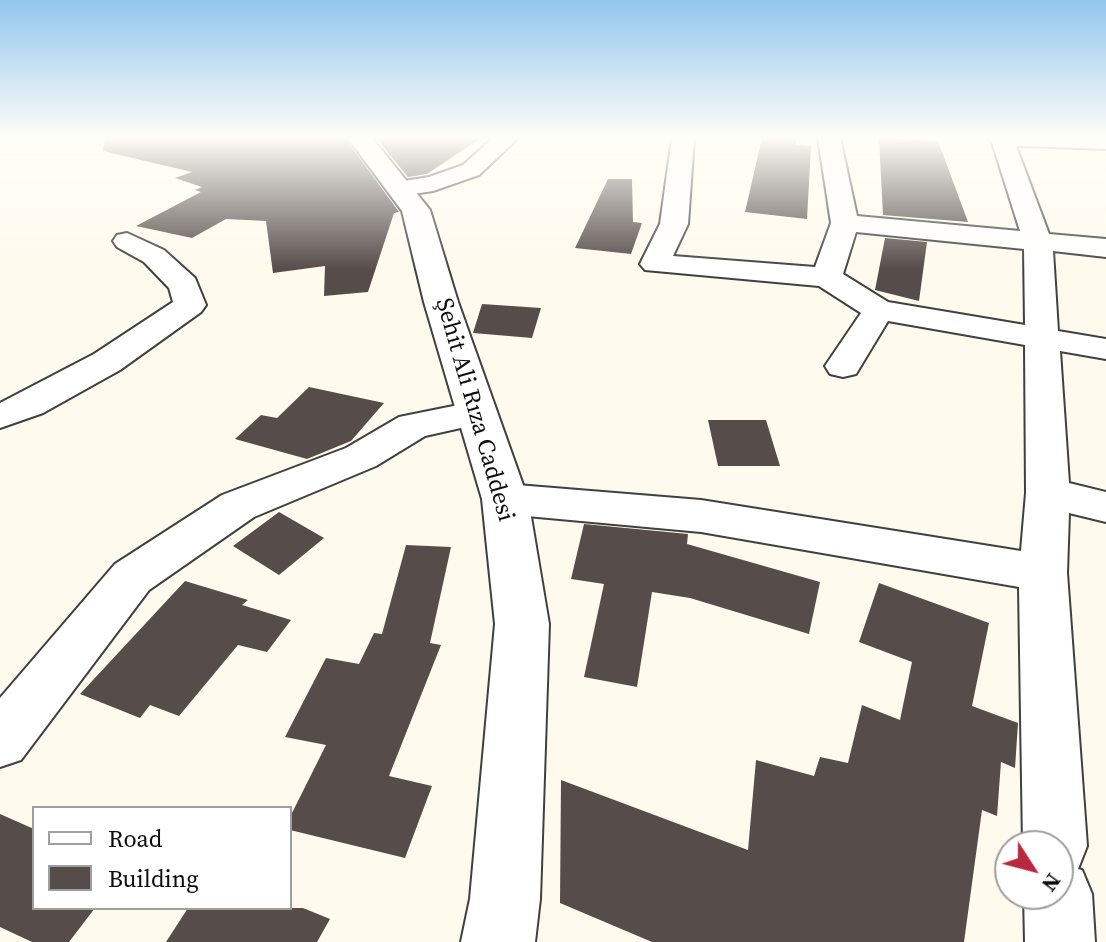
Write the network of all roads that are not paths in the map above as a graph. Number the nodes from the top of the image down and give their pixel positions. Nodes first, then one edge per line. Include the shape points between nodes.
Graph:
1 (395, 182) edge
2 (439, 182) edge
3 (678, 182) edge
4 (837, 182) edge
5 (1016, 182) edge
6 (400, 188) junction
7 (845, 223) junction
8 (127, 241) dead end
9 (1038, 243) junction
10 (1106, 248) edge
11 (827, 277) junction
12 (879, 310) junction
13 (1043, 336) junction
14 (1106, 349) edge
15 (843, 366) dead end
16 (478, 413) junction
17 (0, 416) edge
18 (1048, 493) junction
19 (505, 499) junction
20 (1106, 507) edge
21 (1043, 573) junction
22 (0, 741) edge
23 (1054, 830) edge
24 (1059, 910) edge
25 (498, 942) edge
26 (1060, 942) edge

1 - 6 street, Şehit Ali Rıza Caddesi
2 - 6 street
3 - 11 street via 674,224 655,264
4 - 7 street
5 - 9 street
6 - 16 street, Şehit Ali Rıza Caddesi via 416,210
7 - 9 street
7 - 11 street
8 - 17 street via 154,256 184,285 190,305 107,362
9 - 10 street
9 - 13 street
11 - 12 street
12 - 13 street
12 - 15 street
13 - 14 street
13 - 18 street
16 - 19 street, Şehit Ali Rıza Caddesi
16 - 22 street via 413,426 361,457 238,506 132,577
18 - 20 street
18 - 21 street
19 - 21 street via 701,516
19 - 25 street, Şehit Ali Rıza Caddesi via 522,624
21 - 23 street
24 - 26 street

